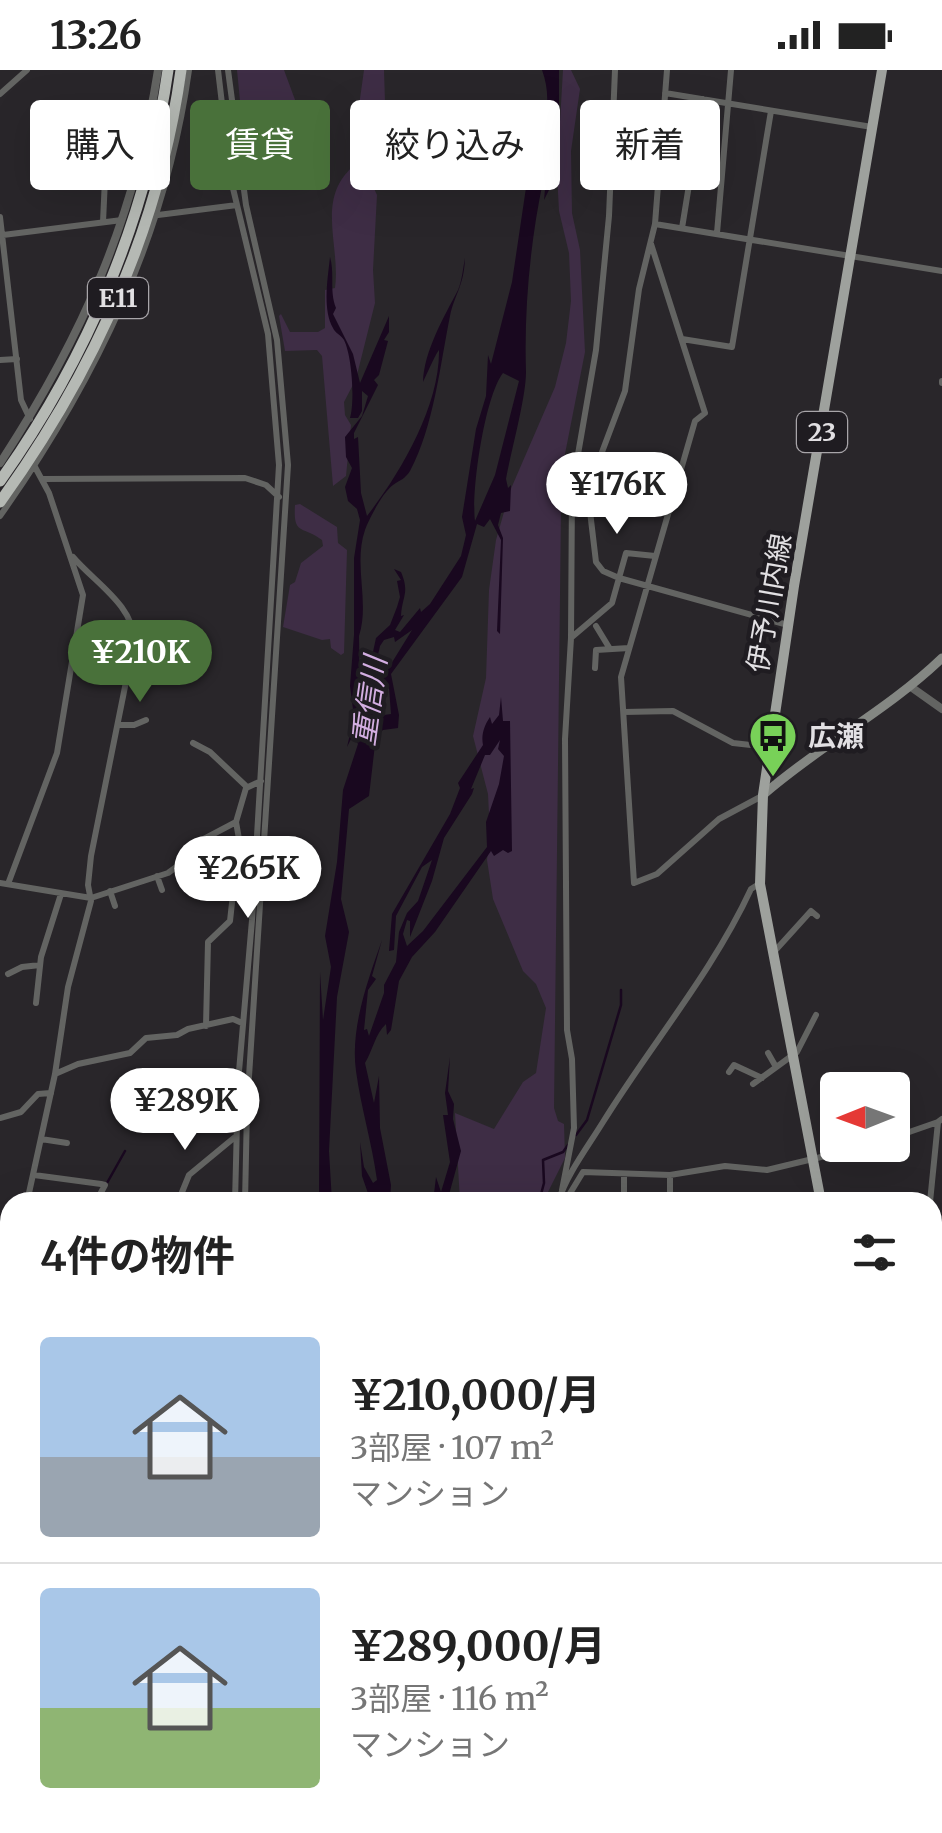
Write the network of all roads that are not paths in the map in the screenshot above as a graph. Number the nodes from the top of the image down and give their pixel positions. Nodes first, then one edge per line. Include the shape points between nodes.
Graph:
1 (27, 70) edge
2 (158, 70) edge
3 (168, 70) edge
4 (185, 70) edge
5 (218, 70) edge
6 (228, 70) edge
7 (615, 70) edge
8 (667, 70) edge
9 (731, 70) edge
10 (882, 70) edge
11 (665, 93) junction
12 (0, 94) edge
13 (702, 99) junction
14 (152, 100) edge
15 (222, 100) edge
16 (727, 104) junction
17 (771, 110) junction
18 (872, 127) junction
19 (104, 190) edge
20 (131, 190) edge
21 (233, 190) edge
22 (237, 205) junction
23 (158, 215) junction
24 (0, 217) edge
25 (122, 220) junction
26 (103, 222) junction
27 (655, 224) junction
28 (682, 228) junction
29 (717, 233) junction
30 (3, 235) junction
31 (750, 239) junction
32 (651, 244) junction
33 (2, 249) edge
34 (851, 257) junction
35 (942, 271) edge
36 (682, 339) junction
37 (16, 359) junction
38 (0, 360) edge
39 (30, 416) junction
40 (0, 462) edge
41 (34, 467) junction
42 (43, 479) junction
43 (0, 481) edge
44 (279, 497) junction
45 (0, 502) edge
46 (0, 516) edge
47 (70, 552) junction
48 (654, 556) junction
49 (619, 578) junction
50 (647, 586) junction
51 (788, 625) junction
52 (596, 626) dead end
53 (571, 638) junction
54 (629, 648) junction
55 (610, 649) junction
56 (942, 658) edge
57 (595, 668) dead end
58 (912, 687) junction
59 (942, 709) edge
60 (624, 712) junction
61 (146, 720) dead end
62 (118, 725) junction
63 (192, 743) dead end
64 (768, 747) junction
65 (261, 781) junction
66 (248, 787) junction
67 (764, 795) junction
68 (236, 822) junction
69 (157, 876) junction
70 (4, 884) edge
71 (760, 884) junction
72 (162, 890) dead end
73 (110, 891) junction
74 (60, 894) junction
75 (91, 898) junction
76 (115, 906) dead end
77 (817, 916) dead end
78 (773, 953) junction
79 (40, 965) junction
80 (8, 974) dead end
81 (36, 1003) dead end
82 (816, 1015) dead end
83 (243, 1024) junction
84 (206, 1026) junction
85 (768, 1053) dead end
86 (794, 1055) junction
87 (776, 1068) junction
88 (729, 1072) dead end
89 (55, 1074) junction
90 (762, 1078) junction
91 (753, 1084) dead end
92 (51, 1093) junction
93 (0, 1118) edge
94 (940, 1120) edge
95 (910, 1131) edge
96 (236, 1136) junction
97 (41, 1138) junction
98 (67, 1143) dead end
99 (820, 1159) edge
100 (813, 1161) junction
101 (624, 1174) junction
102 (34, 1176) junction
103 (670, 1176) junction
104 (562, 1190) joint
105 (30, 1192) edge
106 (102, 1192) edge
107 (182, 1192) edge
108 (235, 1192) edge
109 (245, 1192) edge
110 (571, 1192) edge
111 (624, 1192) edge
112 (670, 1192) edge
113 (819, 1192) edge
114 (931, 1192) edge

1 - 12 street
2 - 14 street
3 - 43 highway, E11, bridge via 148,175 105,296 68,372
4 - 23 street via 178,136
4 - 45 highway, E11, bridge via 160,178 116,300 80,379
5 - 15 street
6 - 109 street via 246,205 277,340 288,466
7 - 53 street via 598,331 572,489
8 - 11 street
9 - 16 street
10 - 18 main road, 伊予川内線 / 23
11 - 13 street
11 - 27 street
13 - 16 street
13 - 28 street
16 - 17 street
16 - 29 street
17 - 18 street
17 - 31 street
18 - 34 main road, 伊予川内線 / 23
19 - 26 street
20 - 25 street
21 - 22 street
22 - 23 street
22 - 44 street via 268,334
23 - 41 street via 99,358
24 - 30 street
25 - 26 street
25 - 39 street via 64,360
26 - 30 street
27 - 28 street
27 - 32 street
28 - 29 street
29 - 31 street
30 - 33 street
31 - 34 street
31 - 36 street via 732,346
32 - 36 street
32 - 49 street via 624,391 589,503 596,562
33 - 37 street
34 - 35 street
34 - 51 main road, 伊予川内線 / 23
36 - 48 street via 705,413 695,421
37 - 38 street
37 - 39 street
39 - 40 street
39 - 41 street
41 - 42 street
41 - 46 street
42 - 44 street via 245,478
42 - 47 street
44 - 65 street
47 - 62 street via 134,628
47 - 70 street via 83,595 57,753
48 - 49 street via 626,553
48 - 50 street
49 - 50 street
49 - 53 street via 612,603
50 - 51 street
50 - 54 street
51 - 64 main road, 伊予川内線 / 23
52 - 55 street
53 - 104 street via 565,739 574,1128
54 - 55 street
54 - 60 street via 621,677
55 - 57 street via 596,650
56 - 58 main road
58 - 59 street
58 - 67 main road
60 - 64 street via 673,711 723,740
60 - 67 street via 634,883 657,874 718,819
61 - 62 street
62 - 75 street via 91,856
63 - 66 street
64 - 67 main road, 伊予川内線 / 23
65 - 66 street
65 - 83 street
66 - 68 street
67 - 71 main road, 伊予川内線 / 23
68 - 69 street
68 - 84 street via 230,920 208,942
69 - 72 street
69 - 73 street
70 - 74 street
71 - 78 main road, 伊予川内線 / 23
71 - 104 street
73 - 75 street
73 - 76 street
74 - 75 street
74 - 79 street
75 - 89 street
77 - 78 street via 812,910
78 - 86 main road, 伊予川内線 / 23
79 - 80 street
79 - 81 street
82 - 86 street
83 - 84 street via 233,1018
83 - 96 street
84 - 89 street via 146,1038 130,1053
85 - 87 street
86 - 87 street
86 - 100 main road, 伊予川内線 / 23
87 - 90 street
88 - 90 street via 734,1065
89 - 92 street
90 - 91 street
92 - 93 street
92 - 97 street
94 - 95 street
94 - 114 street
96 - 107 street via 189,1175
96 - 108 street
97 - 98 street
97 - 102 street
99 - 100 street
100 - 103 street
100 - 113 main road, 伊予川内線 / 23
101 - 103 street
101 - 110 street via 583,1172
101 - 111 street
102 - 105 street
102 - 106 street via 101,1184
103 - 112 street

